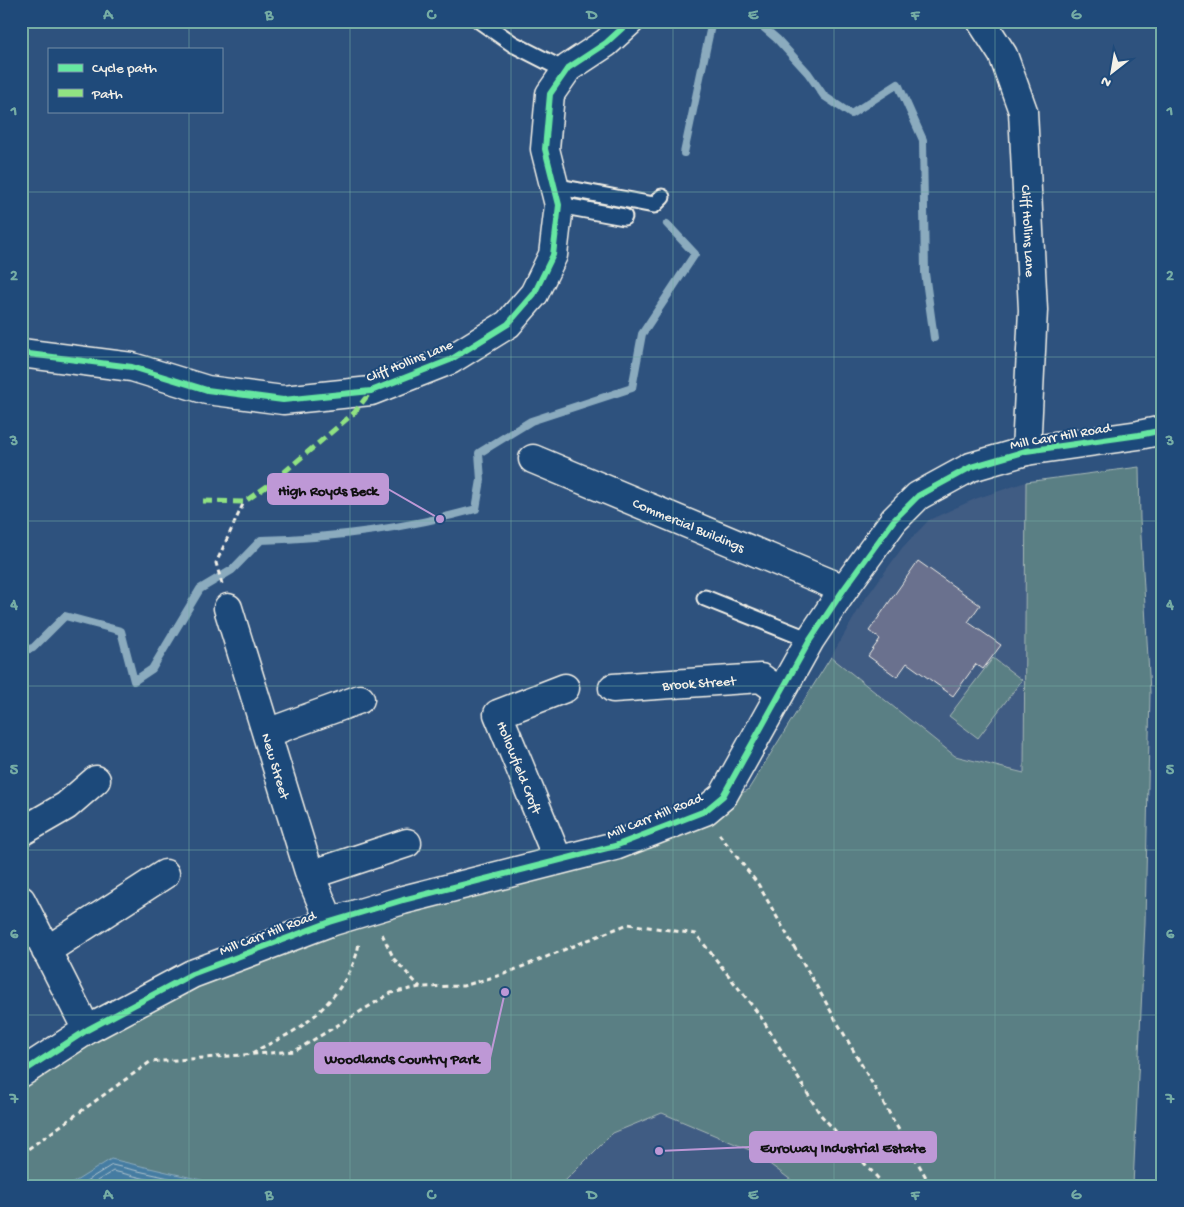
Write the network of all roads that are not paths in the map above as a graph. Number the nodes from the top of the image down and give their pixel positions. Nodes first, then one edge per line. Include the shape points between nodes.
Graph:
1 (480, 21) edge
2 (630, 21) edge
3 (981, 21) edge
4 (566, 71) junction
5 (557, 196) junction
6 (662, 197) dead end
7 (624, 217) dead end
8 (21, 353) edge
9 (1163, 430) edge
10 (1026, 451) junction
11 (533, 459) dead end
12 (844, 589) junction
13 (225, 597) road end
14 (705, 598) dead end
15 (810, 640) junction
16 (565, 688) dead end
17 (613, 688) dead end
18 (780, 692) junction
19 (360, 699) dead end
20 (267, 733) junction
21 (96, 780) dead end
22 (21, 832) edge
23 (407, 843) dead end
24 (558, 860) junction
25 (165, 874) dead end
26 (310, 875) junction
27 (21, 900) edge
28 (330, 922) junction
29 (46, 951) junction
30 (87, 1030) junction
31 (21, 1073) edge

1 - 4 lane via 513,44
2 - 4 street, Cliff Hollins Lane via 606,43
3 - 10 street, Cliff Hollins Lane via 1003,54 1023,111 1033,310
4 - 5 street, Cliff Hollins Lane via 550,94 545,149
5 - 6 lane via 654,205
5 - 7 lane
5 - 8 street, Cliff Hollins Lane via 553,255 534,294 508,324 450,360 371,391 283,400 207,390 132,367
9 - 10 street, Mill Carr Hill Road
10 - 12 street, Mill Carr Hill Road via 971,467 918,496 894,520
11 - 12 street, Commercial Buildings
12 - 15 street, Mill Carr Hill Road
13 - 20 street, New Street
14 - 15 lane
15 - 18 street, Mill Carr Hill Road
16 - 24 street, Hollowfield Croft via 498,714
17 - 18 street, Brook Street via 762,678
18 - 24 street, Mill Carr Hill Road via 723,796 705,811 615,846
19 - 20 street
20 - 26 street, New Street
21 - 22 street via 66,806
23 - 26 street
24 - 28 street, Mill Carr Hill Road via 368,924
25 - 29 street
26 - 28 street, New Street
27 - 29 street
28 - 30 street, Mill Carr Hill Road via 192,974
29 - 30 street
30 - 31 street, Mill Carr Hill Road

